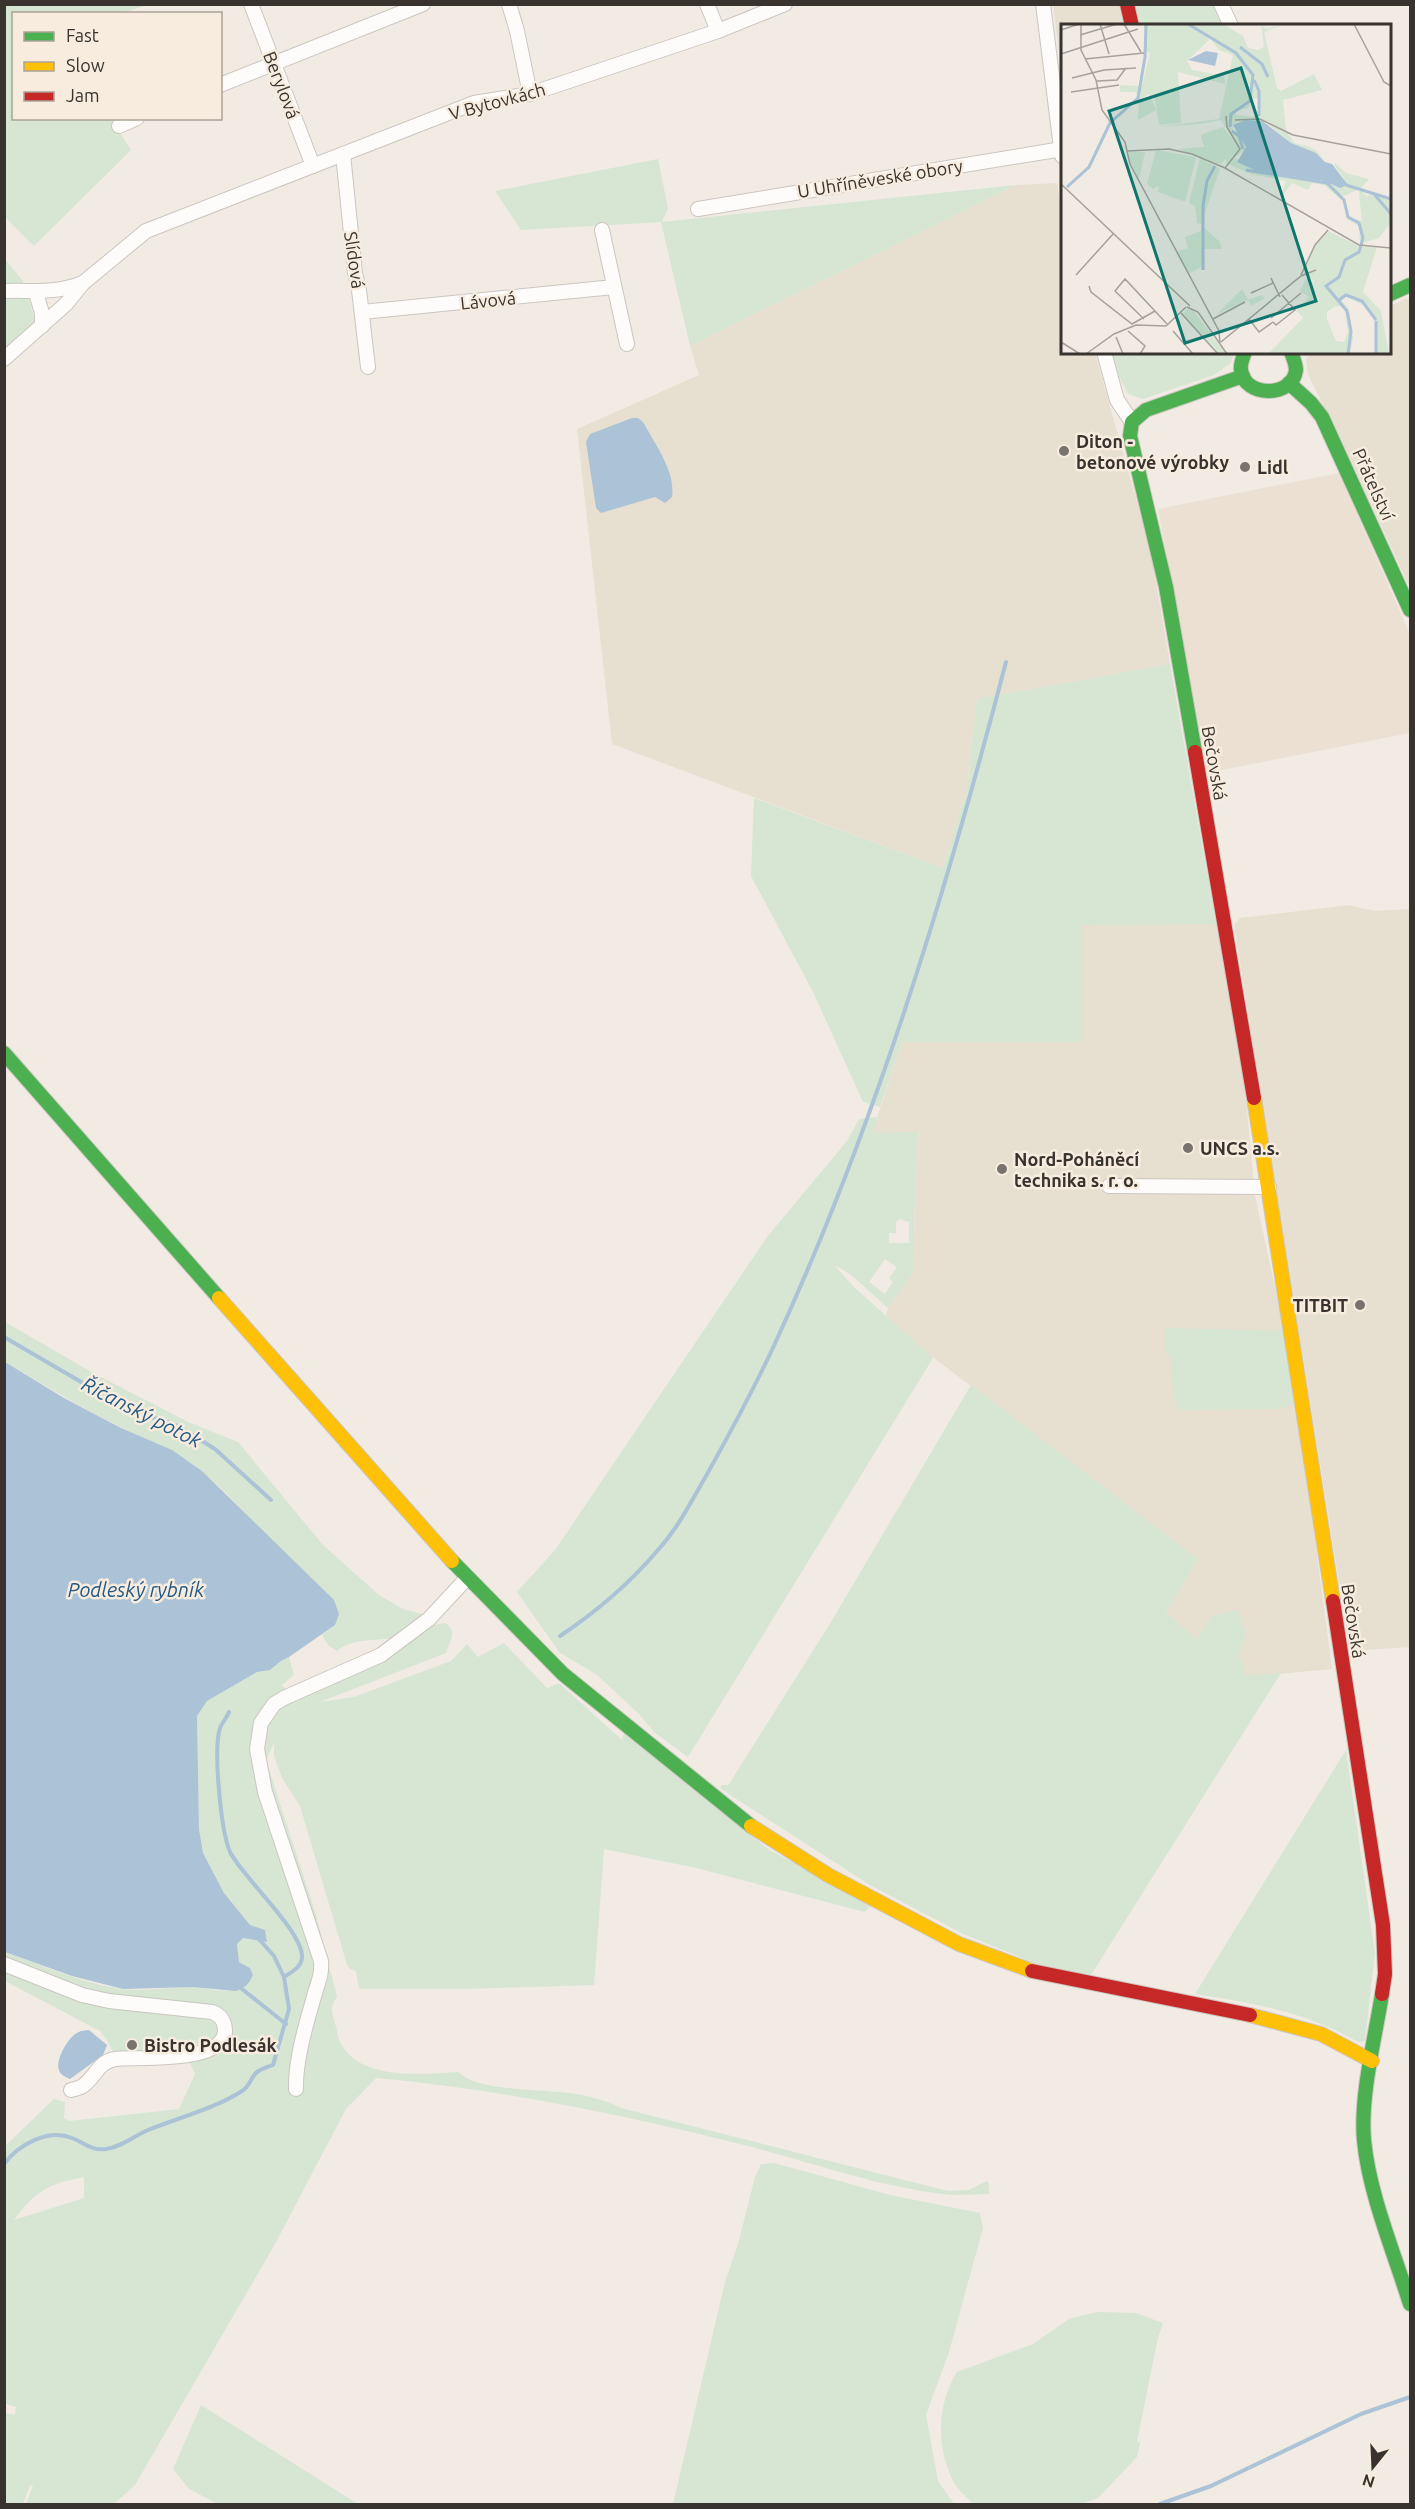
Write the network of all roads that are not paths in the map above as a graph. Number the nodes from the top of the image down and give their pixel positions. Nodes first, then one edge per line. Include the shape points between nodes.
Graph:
1 (251, 4) edge
2 (423, 4) edge
3 (509, 4) edge
4 (707, 4) edge
5 (785, 4) edge
6 (1043, 4) edge
7 (1126, 4) edge
8 (1221, 4) edge
9 (1131, 24) edge
10 (1230, 24) edge
11 (718, 31) junction
12 (273, 63) junction
13 (222, 84) edge
14 (530, 94) junction
15 (133, 120) edge
16 (119, 126) dead end
17 (1061, 144) edge
18 (1061, 152) edge
19 (343, 154) junction
20 (313, 166) junction
21 (698, 209) dead end
22 (602, 230) dead end
23 (83, 283) junction
24 (1410, 285) edge
25 (614, 287) junction
26 (4, 291) edge
27 (36, 293) junction
28 (1391, 293) edge
29 (363, 312) junction
30 (42, 327) junction
31 (627, 344) dead end
32 (1105, 354) edge
33 (1244, 354) edge
34 (1291, 354) edge
35 (4, 358) edge
36 (368, 367) dead end
37 (1243, 376) junction
38 (1289, 383) junction
39 (1132, 423) junction
40 (1410, 610) edge
41 (4, 1053) edge
42 (1108, 1186) dead end
43 (1269, 1187) junction
44 (467, 1578) junction
45 (4, 1964) edge
46 (1372, 2061) junction
47 (296, 2089) dead end
48 (71, 2090) dead end
49 (1410, 2304) edge

1 - 12 street, Berylová
2 - 12 street
3 - 14 street
4 - 11 street
5 - 11 street, V Bytovkách
6 - 17 street
7 - 9 street
8 - 10 street
11 - 14 street, V Bytovkách
12 - 13 street
12 - 20 street, Berylová
14 - 19 street, V Bytovkách via 474,104
15 - 16 street
18 - 21 street, U Uhříněveské obory
19 - 20 street, V Bytovkách
19 - 29 street, Slídová via 355,273
20 - 23 street, V Bytovkách via 146,231
22 - 25 street
23 - 27 street
23 - 30 street, V Bytovkách
24 - 28 street
25 - 29 street, Lávová
25 - 31 street
26 - 27 street
27 - 30 street
29 - 36 street, Slídová
30 - 35 street, V Bytovkách
32 - 39 street via 1117,400
33 - 37 street
34 - 38 street via 1295,370
37 - 38 street via 1252,388 1264,393 1278,391
37 - 39 street via 1153,407
38 - 40 street, Přátelství via 1322,417
39 - 43 street, Bečovská via 1131,449 1166,587
41 - 44 street
42 - 43 street
43 - 46 street, Bečovská via 1383,1925 1385,1974
44 - 46 street via 563,1674 747,1824 828,1875 959,1944 1040,1974 1272,2019 1321,2034
44 - 47 street via 429,1619 381,1655 284,1698 274,1704 261,1723 257,1749 265,1792 322,1967
45 - 48 street via 82,1995 200,2010 218,2014 224,2023 223,2036 207,2050 168,2058 116,2059 104,2063 83,2086
46 - 49 street, Bečovská via 1363,2121 1366,2159

